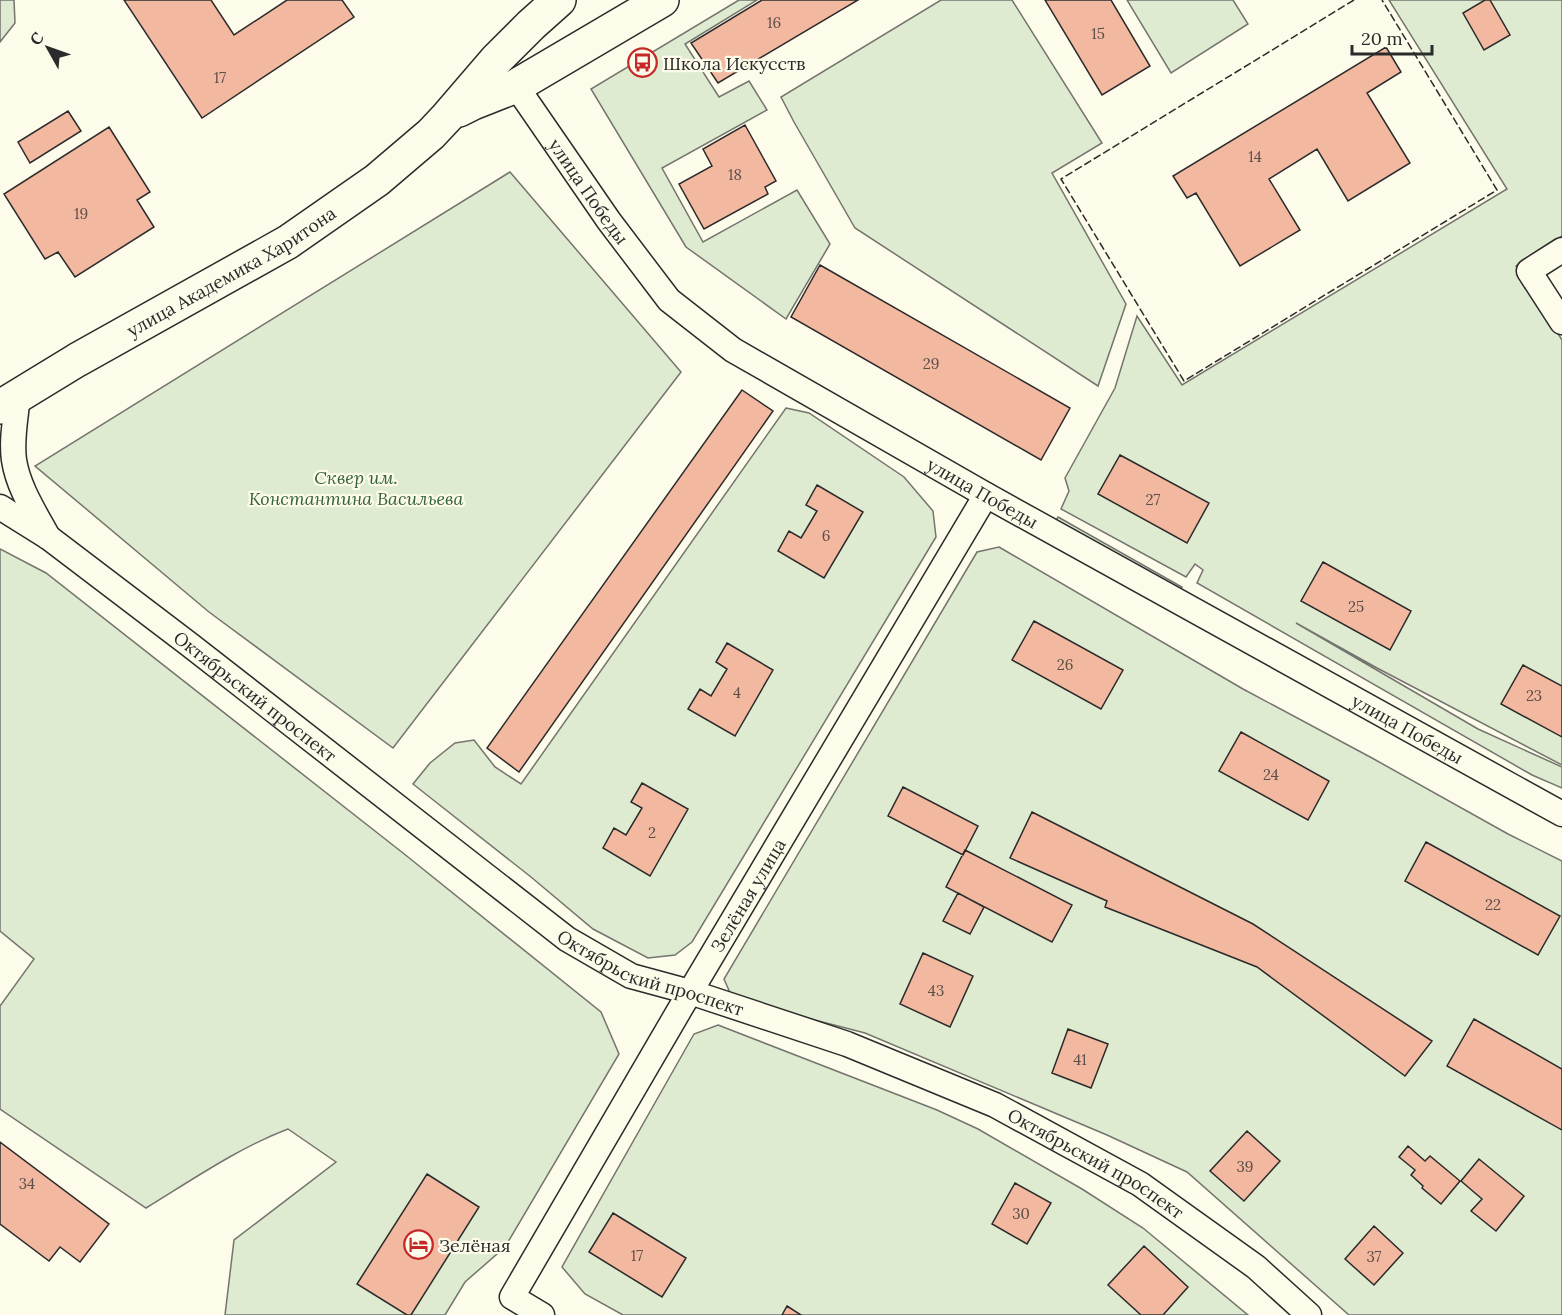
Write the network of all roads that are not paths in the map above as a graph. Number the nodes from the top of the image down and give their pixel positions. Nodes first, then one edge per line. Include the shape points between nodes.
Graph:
1 (560, 0) edge
2 (662, 0) edge
3 (496, 60) junction
4 (516, 86) junction
5 (447, 117) junction
6 (1562, 250) edge
7 (1562, 322) edge
8 (5, 403) edge
9 (0, 489) edge
10 (986, 495) junction
11 (0, 507) edge
12 (48, 537) junction
13 (1562, 814) edge
14 (690, 992) junction
15 (542, 1315) edge
16 (1308, 1315) edge

1 - 3 main road, улица Академика Харитона
2 - 4 main road, улица Академика Харитона
3 - 4 main road, улица Победы
3 - 5 main road, улица Академика Харитона
4 - 5 main road, улица Академика Харитона
4 - 10 street, улица Победы via 669,300 733,350
5 - 8 main road, улица Академика Харитона via 376,180 288,242
6 - 7 street via 1529,271
8 - 12 street, Октябрьский проспект via 22,487
9 - 12 street, Октябрьский проспект
10 - 13 street, улица Победы
10 - 14 street, Зелёная улица
11 - 12 street, Октябрьский проспект
12 - 14 street, Октябрьский проспект via 567,939 631,976
14 - 15 street, Зелёная улица via 512,1297
14 - 16 street, Октябрьский проспект via 847,1044 995,1105 1140,1184 1256,1267

